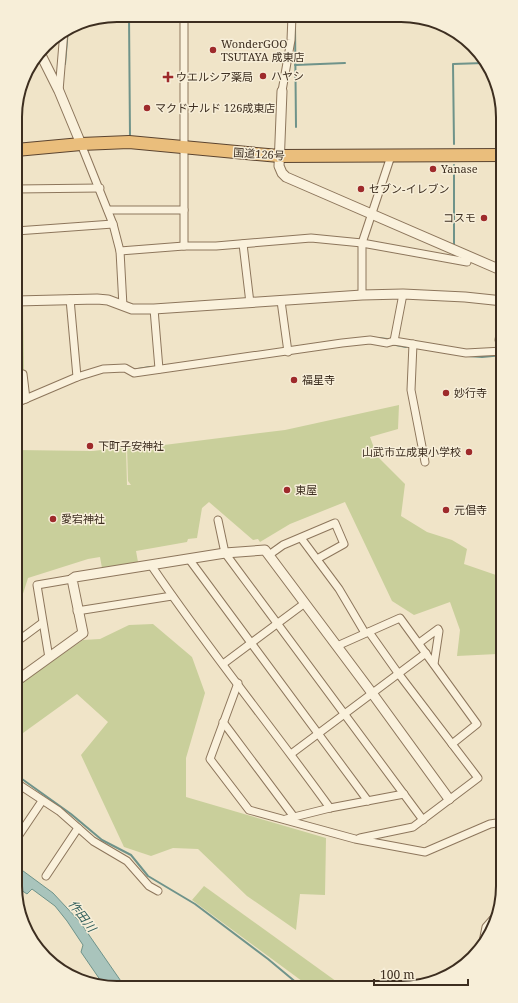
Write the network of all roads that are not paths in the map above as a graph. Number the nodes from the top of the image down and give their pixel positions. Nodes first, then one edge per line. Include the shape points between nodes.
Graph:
1 (184, 22) edge
2 (292, 22) edge
3 (63, 39) edge
4 (43, 58) edge
5 (59, 91) junction
6 (282, 91) joint
7 (81, 144) junction
8 (184, 146) junction
9 (22, 149) edge
10 (496, 155) edge
11 (279, 156) junction
12 (391, 156) junction
13 (100, 188) junction
14 (22, 189) edge
15 (108, 210) junction
16 (184, 210) junction
17 (372, 215) junction
18 (113, 224) junction
19 (22, 231) edge
20 (362, 243) junction
21 (244, 244) junction
22 (184, 246) junction
23 (120, 252) junction
24 (468, 257) junction
25 (496, 268) edge
26 (403, 294) junction
27 (362, 296) junction
28 (70, 299) junction
29 (22, 301) edge
30 (281, 301) junction
31 (496, 301) edge
32 (250, 303) junction
33 (123, 306) junction
34 (154, 309) junction
35 (391, 341) junction
36 (413, 344) junction
37 (288, 350) junction
38 (496, 351) edge
39 (159, 367) junction
40 (22, 374) edge
41 (77, 377) junction
42 (26, 399) junction
43 (22, 401) edge
44 (425, 462) dead end
45 (218, 520) dead end
46 (301, 538) junction
47 (224, 553) junction
48 (268, 555) junction
49 (189, 559) junction
50 (317, 559) junction
51 (151, 566) junction
52 (72, 579) junction
53 (172, 596) junction
54 (305, 603) junction
55 (77, 611) junction
56 (42, 623) junction
57 (277, 624) junction
58 (367, 632) junction
59 (22, 638) edge
60 (419, 643) junction
61 (251, 644) junction
62 (337, 646) junction
63 (426, 653) junction
64 (49, 658) junction
65 (223, 664) junction
66 (434, 664) junction
67 (398, 673) junction
68 (22, 677) edge
69 (238, 684) junction
70 (372, 693) junction
71 (345, 714) junction
72 (223, 722) junction
73 (318, 734) junction
74 (452, 744) junction
75 (292, 754) junction
76 (22, 787) edge
77 (404, 794) junction
78 (449, 799) junction
79 (42, 801) junction
80 (368, 801) junction
81 (330, 808) junction
82 (294, 817) junction
83 (284, 819) junction
84 (423, 820) junction
85 (496, 823) edge
86 (78, 828) junction
87 (22, 831) edge
88 (355, 839) junction
89 (46, 876) dead end
90 (158, 891) dead end

1 - 8 street
2 - 6 street
3 - 5 street
4 - 5 street
5 - 7 street
6 - 11 street
7 - 8 highway, 国道126号 via 129,142
7 - 9 highway, 国道126号
7 - 13 street
8 - 11 highway, 国道126号
8 - 16 street
10 - 12 highway, 国道126号
11 - 12 highway, 国道126号
11 - 17 street via 279,169 286,177
12 - 17 street
13 - 14 street
13 - 15 street
15 - 16 street
15 - 18 street
16 - 22 street
17 - 20 street
17 - 24 street
18 - 19 street
18 - 23 street
20 - 21 street via 311,238
20 - 24 street via 467,262
20 - 27 street
21 - 22 street
21 - 32 street
22 - 23 street
23 - 33 street
24 - 25 street
26 - 27 street
26 - 31 street
26 - 35 street
27 - 30 street
28 - 29 street
28 - 33 street via 108,300
28 - 41 street
30 - 32 street
30 - 37 street
32 - 34 street
33 - 34 street via 132,309
34 - 39 street
35 - 36 street
35 - 37 street via 370,340
36 - 38 street via 466,353
36 - 44 street via 411,390
37 - 39 street
39 - 41 street via 134,372 103,369
40 - 42 street
41 - 42 street
42 - 43 street
45 - 47 street
46 - 48 street via 283,545
46 - 50 street
46 - 50 street via 335,523 344,544
47 - 48 street via 264,550
47 - 49 street
47 - 57 street
48 - 54 street
49 - 51 street
49 - 61 street
50 - 58 street
51 - 52 street
51 - 53 street
52 - 55 street
52 - 56 street via 37,585
53 - 55 street
53 - 65 street
54 - 57 street
54 - 62 street
55 - 64 street via 83,633
56 - 59 street
56 - 64 street
57 - 61 street
57 - 71 street
58 - 60 street via 400,618
58 - 62 street
58 - 67 street
60 - 63 street
60 - 66 street via 438,629
61 - 65 street
61 - 73 street
62 - 70 street
63 - 66 street
63 - 67 street
64 - 68 street
65 - 69 street
66 - 74 street via 477,724
67 - 70 street
67 - 74 street
69 - 72 street
69 - 75 street
70 - 71 street
70 - 78 street
71 - 73 street
71 - 77 street
72 - 82 street
72 - 83 street via 210,759 249,810
73 - 75 street
73 - 80 street
74 - 78 street via 478,778
75 - 81 street
76 - 79 street
77 - 80 street
77 - 84 street
78 - 84 street
79 - 86 street via 59,811
79 - 87 street
80 - 81 street
81 - 82 street
82 - 83 street
83 - 88 street
84 - 88 street via 413,827
85 - 88 street via 425,852
86 - 89 street
86 - 90 street via 93,841 127,861 149,886

